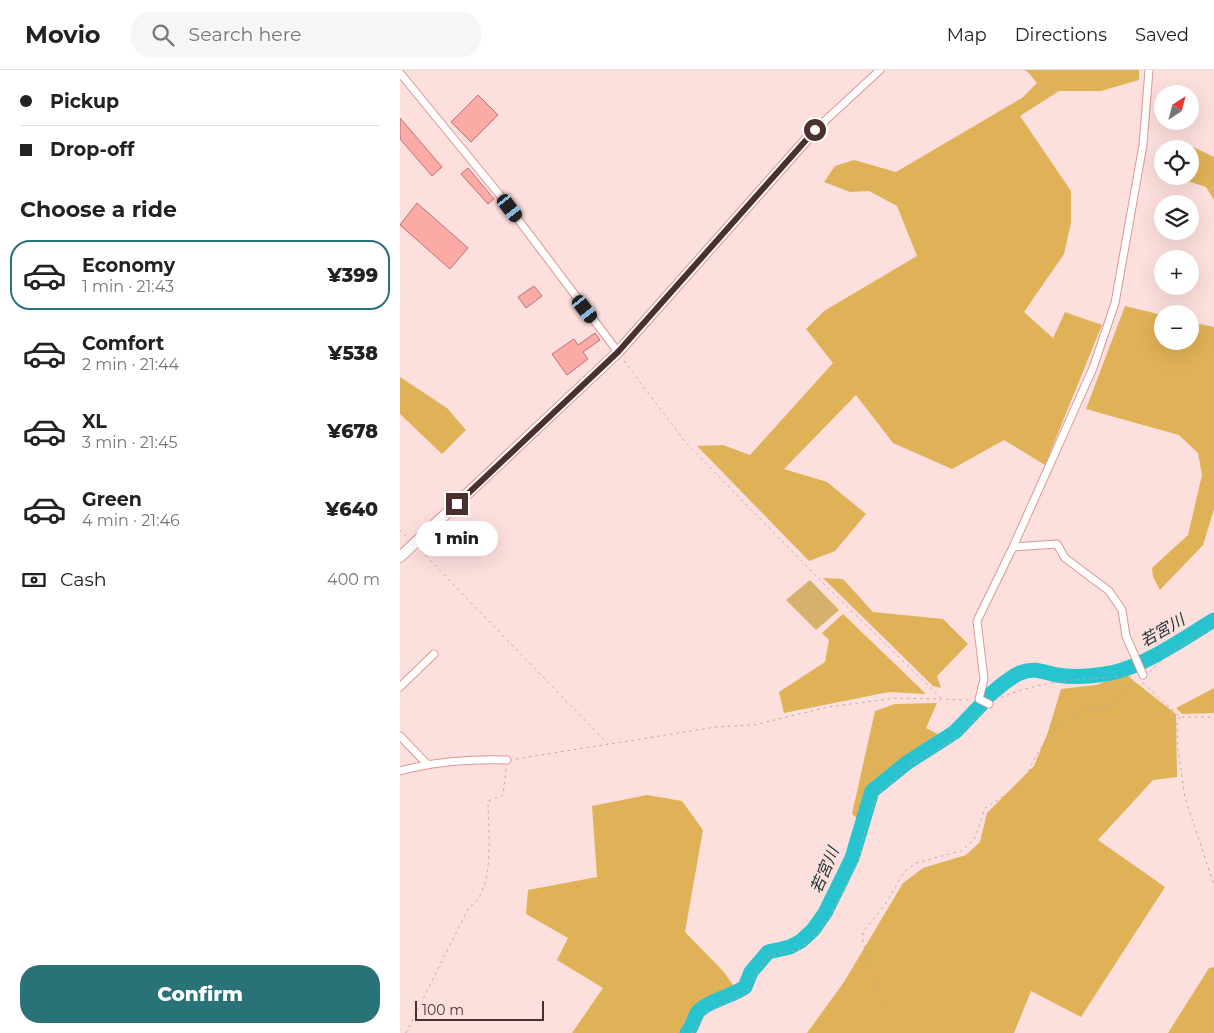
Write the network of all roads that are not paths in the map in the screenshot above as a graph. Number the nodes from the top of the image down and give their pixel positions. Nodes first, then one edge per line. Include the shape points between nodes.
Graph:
1 (880, 70) edge
2 (1149, 70) edge
3 (400, 73) edge
4 (815, 130) joint
5 (618, 352) junction
6 (1013, 547) junction
7 (400, 558) edge
8 (434, 654) dead end
9 (1141, 678) road end
10 (400, 687) edge
11 (989, 704) road end
12 (400, 736) edge
13 (508, 760) road end
14 (427, 764) junction
15 (400, 771) edge

1 - 4 street
2 - 6 street via 1143,144 1115,303 1093,368
3 - 5 street via 499,194
4 - 5 street
5 - 7 street
6 - 9 street via 1057,544 1066,558 1109,591 1122,610 1126,636
6 - 11 street via 977,621 984,679 979,699
8 - 10 street
12 - 14 street
13 - 14 street via 463,759
14 - 15 street

